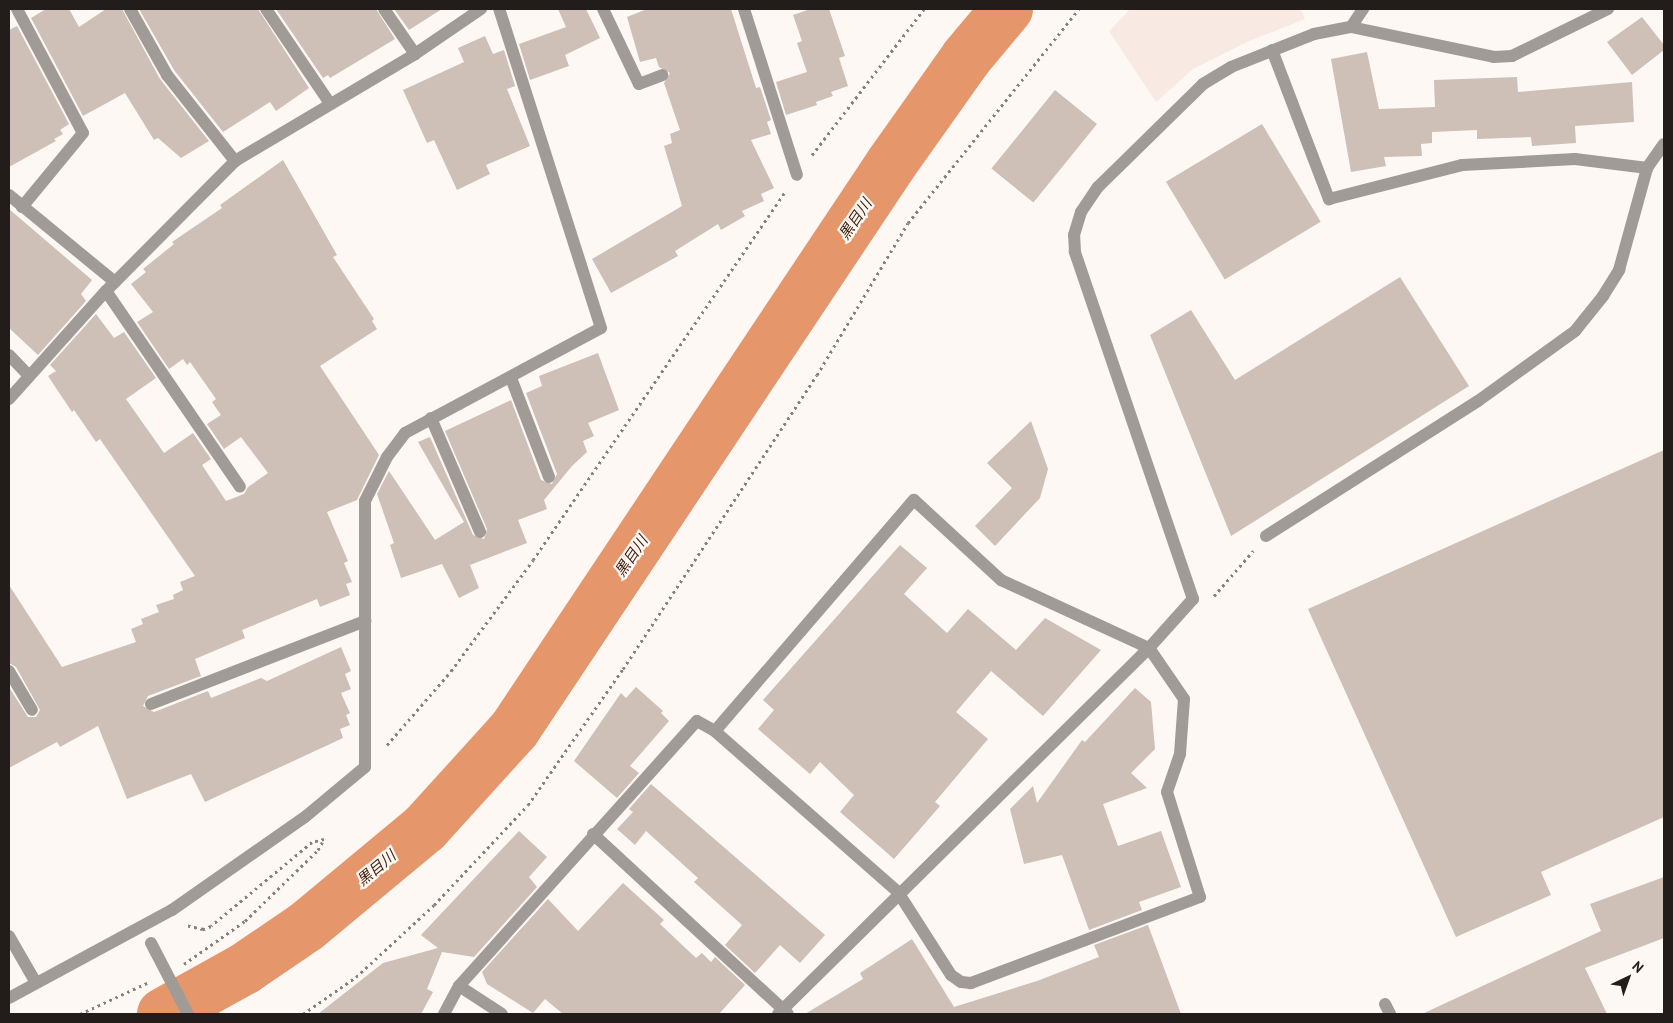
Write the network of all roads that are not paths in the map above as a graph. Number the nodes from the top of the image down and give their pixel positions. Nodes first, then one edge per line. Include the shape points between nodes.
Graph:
1 (17, 9) edge
2 (130, 9) edge
3 (266, 9) edge
4 (384, 9) edge
5 (481, 9) edge
6 (499, 9) edge
7 (603, 9) edge
8 (744, 9) edge
9 (1363, 9) edge
10 (1608, 9) edge
11 (1592, 12) edge
12 (1351, 26) junction
13 (1272, 50) junction
14 (415, 54) junction
15 (662, 75) dead end
16 (329, 102) junction
17 (1664, 144) edge
18 (235, 161) junction
19 (1647, 168) junction
20 (797, 174) road end
21 (9, 195) edge
22 (22, 207) junction
23 (111, 287) junction
24 (9, 355) edge
25 (30, 376) junction
26 (511, 378) junction
27 (9, 399) edge
28 (431, 418) junction
29 (549, 477) dead end
30 (240, 487) dead end
31 (480, 532) dead end
32 (1266, 536) road end
33 (364, 621) junction
34 (1149, 648) junction
35 (9, 671) edge
36 (151, 704) dead end
37 (32, 710) dead end
38 (716, 732) junction
39 (594, 834) junction
40 (898, 892) junction
41 (142, 927) junction
42 (9, 936) edge
43 (36, 983) junction
44 (459, 986) junction
45 (9, 998) edge
46 (783, 1012) edge
47 (188, 1014) edge
48 (444, 1014) edge
49 (502, 1014) edge

1 - 22 street via 83,133
2 - 18 street via 167,75
3 - 16 street
4 - 14 street
5 - 14 street
6 - 26 street via 601,328
7 - 15 street via 639,84
8 - 20 street
9 - 12 street
10 - 11 street
11 - 12 street via 1512,56 1494,57
12 - 13 street via 1314,34
13 - 19 street via 1329,199 1462,165 1575,159
13 - 34 street via 1231,67 1179,104 1098,187 1081,212 1074,235 1075,252 1193,599
14 - 16 street
16 - 18 street
17 - 19 street
18 - 23 street
19 - 32 street via 1619,270 1575,331 1478,401
21 - 22 street
22 - 23 street
23 - 25 street
23 - 30 street
24 - 25 street
25 - 27 street
26 - 28 street
26 - 29 street
28 - 31 street
28 - 33 street via 404,432 365,501
33 - 36 street
33 - 41 street via 365,767 304,817 172,910
34 - 38 street via 1001,580 914,500
34 - 40 street
34 - 40 street via 1184,699 1180,754 1167,792 1200,897 971,983 951,975
35 - 37 street
38 - 39 street via 697,721
38 - 40 street
39 - 44 street
39 - 46 street
40 - 46 street
41 - 43 street
41 - 47 street, bridge
42 - 43 street
43 - 45 street
44 - 48 street
44 - 49 street

